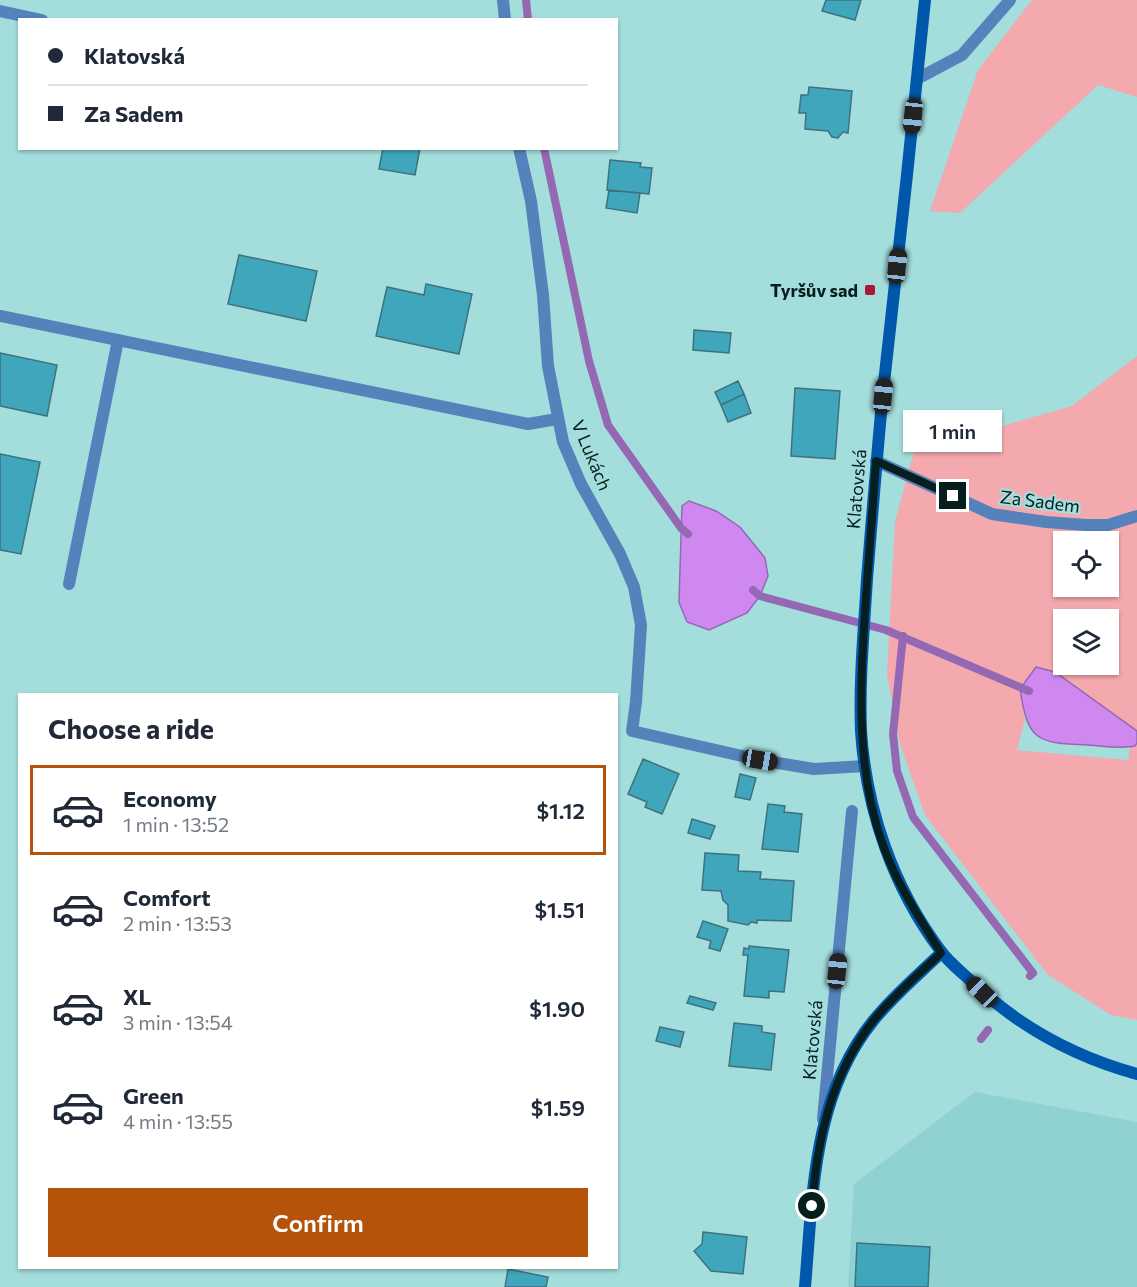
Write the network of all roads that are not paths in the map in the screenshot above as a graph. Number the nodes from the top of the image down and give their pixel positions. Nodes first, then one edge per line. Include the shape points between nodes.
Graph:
1 (503, 0) edge
2 (925, 0) edge
3 (1010, 0) edge
4 (0, 10) edge
5 (34, 18) edge
6 (505, 18) edge
7 (917, 79) junction
8 (519, 150) edge
9 (0, 316) edge
10 (118, 340) junction
11 (557, 419) junction
12 (876, 461) junction
13 (1137, 516) edge
14 (69, 584) dead end
15 (865, 766) junction
16 (852, 811) dead end
17 (941, 953) junction
18 (1137, 1074) edge
19 (822, 1130) junction
20 (805, 1287) edge

1 - 6 street
2 - 7 main road, Klatovská
3 - 7 street via 962,55
4 - 5 street
7 - 12 main road, Klatovská
8 - 11 street, V Lukách via 531,201
9 - 10 street
10 - 11 street via 528,424
10 - 14 street
11 - 15 street, V Lukách via 581,484 634,587 640,625 632,731 814,769
12 - 13 street, Za Sadem via 992,514 1086,525 1108,525
12 - 15 main road, Klatovská via 864,632 861,730
15 - 17 main road, Klatovská via 888,857 912,907
16 - 19 street, Klatovská
17 - 18 main road via 996,1005 1025,1026 1098,1062
17 - 19 main road, Klatovská via 897,995 851,1054
19 - 20 main road, Klatovská via 815,1166

